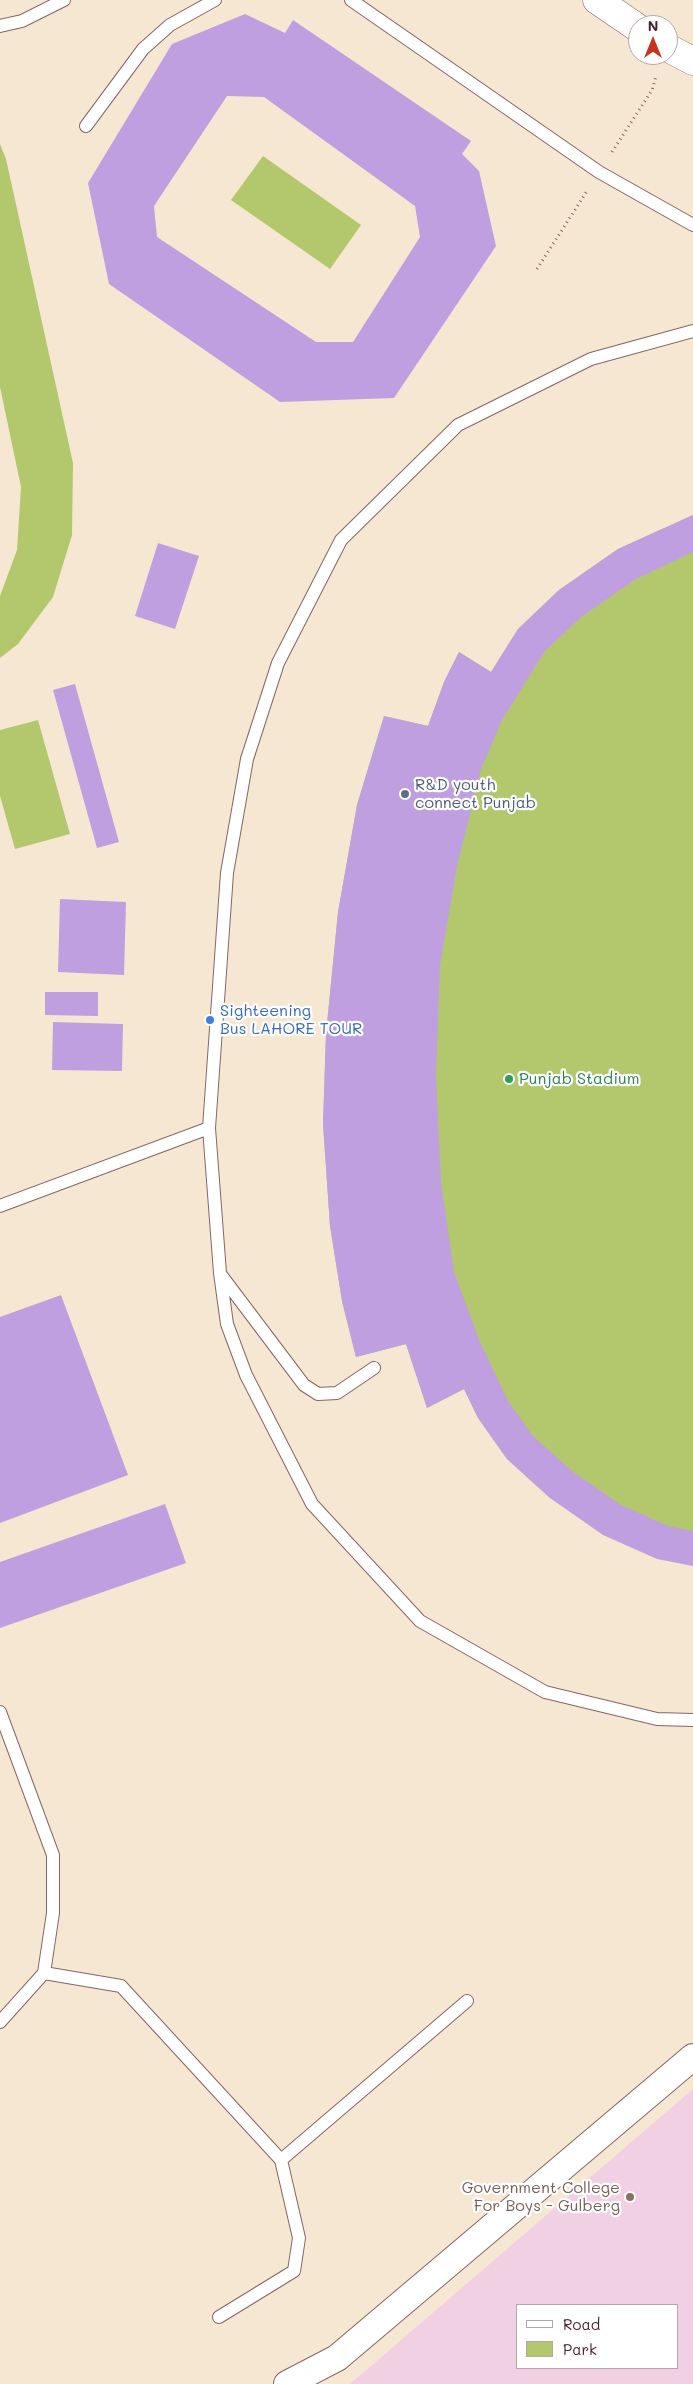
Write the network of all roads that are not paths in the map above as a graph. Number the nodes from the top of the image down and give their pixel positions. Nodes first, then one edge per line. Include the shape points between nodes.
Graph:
1 (64, 0) edge
2 (214, 0) edge
3 (351, 0) edge
4 (597, 0) edge
5 (628, 21) edge
6 (0, 26) edge
7 (678, 53) edge
8 (693, 61) edge
9 (86, 126) dead end
10 (693, 225) edge
11 (693, 331) edge
12 (209, 1128) junction
13 (0, 1206) edge
14 (220, 1273) junction
15 (374, 1368) dead end
16 (0, 1712) edge
17 (693, 1720) edge
18 (44, 1973) junction
19 (467, 2001) dead end
20 (0, 2022) edge
21 (693, 2057) edge
22 (281, 2160) junction
23 (219, 2317) dead end
24 (287, 2384) edge

1 - 6 lane via 22,21
2 - 9 lane via 170,25 143,49
3 - 10 lane via 598,172
4 - 5 street
7 - 8 street
11 - 12 lane via 591,359 458,425 341,540 278,663 247,759 228,873
12 - 13 lane
12 - 14 lane
14 - 15 lane via 304,1385 318,1394 337,1393
14 - 17 lane via 227,1324 246,1375 312,1504 420,1621 545,1692 657,1718
16 - 18 lane via 53,1855 53,1913
18 - 20 lane
18 - 22 lane via 121,1986
19 - 22 lane
21 - 24 street via 337,2358
22 - 23 lane via 299,2238 294,2271

